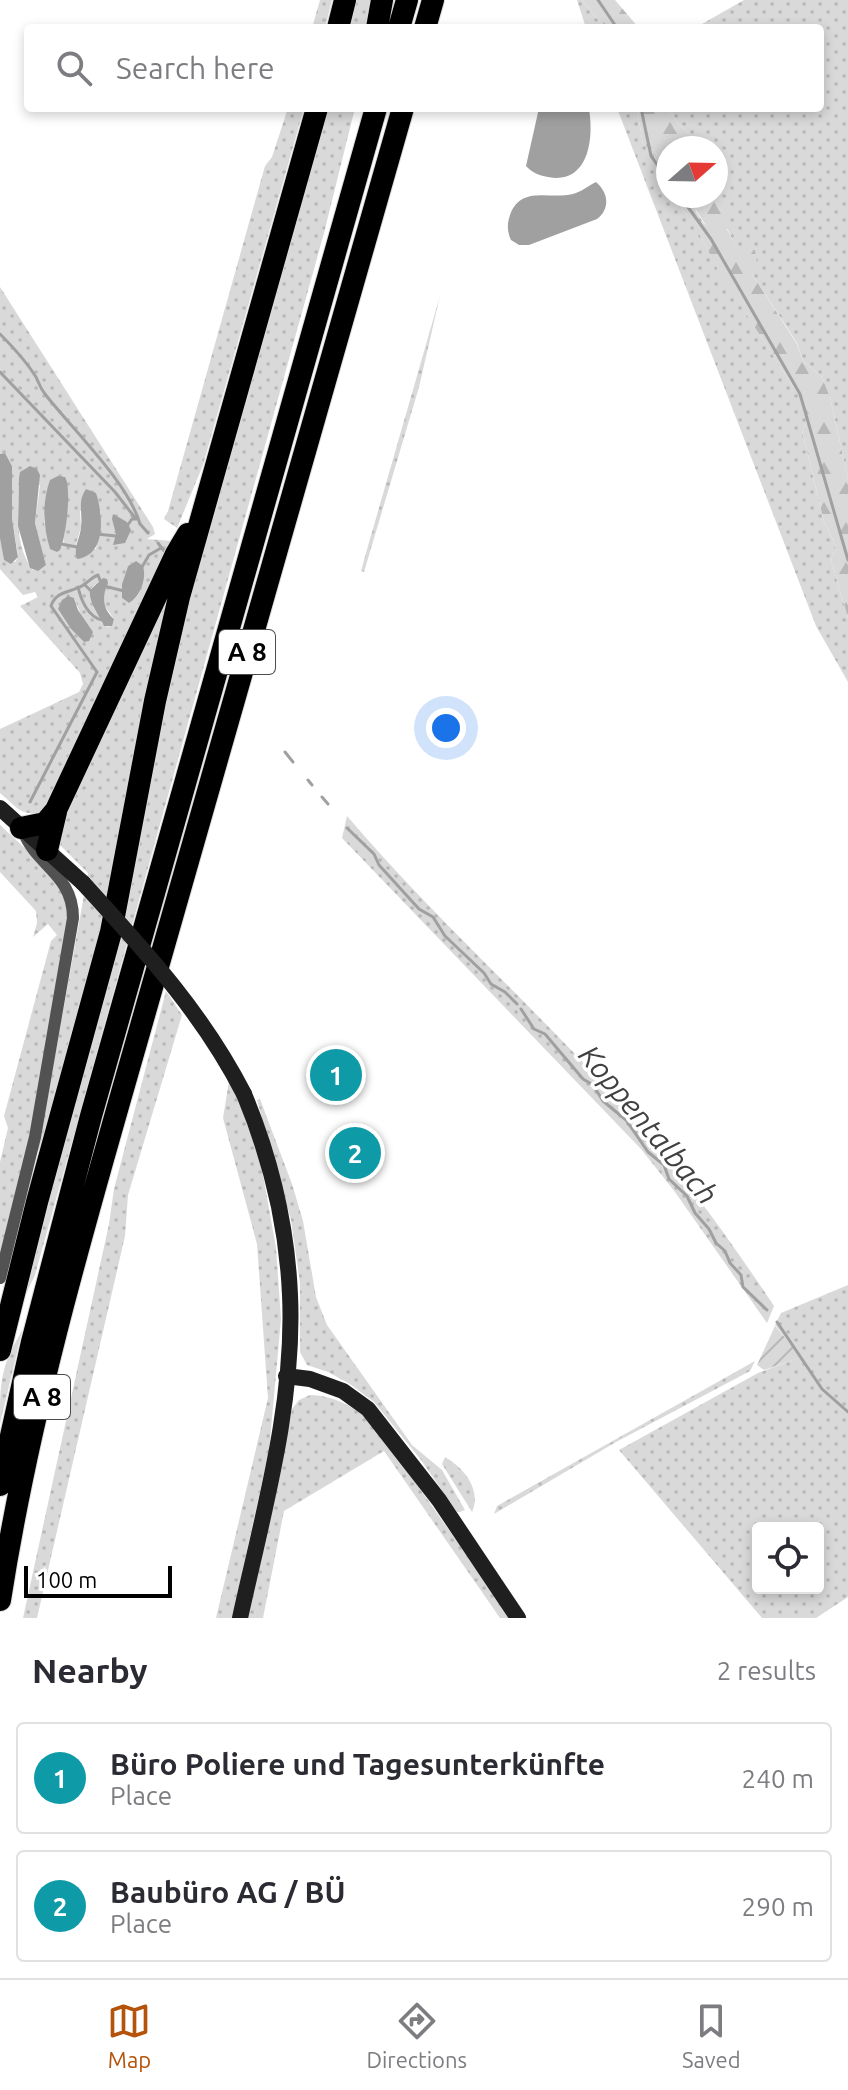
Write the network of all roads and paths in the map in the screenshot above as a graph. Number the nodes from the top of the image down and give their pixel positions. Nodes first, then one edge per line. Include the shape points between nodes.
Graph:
1 (345, 0) edge
2 (382, 0) edge
3 (407, 0) edge
4 (433, 0) edge
5 (339, 24) edge
6 (378, 24) edge
7 (400, 24) edge
8 (426, 24) edge
9 (316, 112) edge
10 (359, 112) edge
11 (375, 112) edge
12 (402, 112) edge
13 (358, 170) junction
14 (203, 509) junction
15 (0, 808) edge
16 (56, 810) junction
17 (21, 828) junction
18 (47, 850) junction
19 (0, 1278) edge
20 (1, 1345) edge
21 (286, 1376) junction
22 (0, 1485) edge
23 (0, 1600) edge
24 (240, 1618) edge
25 (518, 1618) edge

1 - 5 highway
2 - 6 highway
3 - 7 highway
4 - 8 highway
9 - 14 highway, A 8
10 - 13 highway, A 8 via 353,139
11 - 13 highway, A 8
12 - 23 highway, A 8 via 77,1256 36,1420
13 - 22 highway, A 8 via 91,1116
14 - 16 highway via 176,554
14 - 20 highway, A 8 via 162,667 111,932
15 - 17 main road
16 - 17 highway via 45,823
16 - 18 highway
17 - 18 main road
17 - 19 street via 28,844 63,880 73,918 35,1137
18 - 21 main road, bridge via 83,883 189,1004 244,1094 267,1153 284,1228 290,1297
21 - 24 main road via 265,1508
21 - 25 main road via 334,1387 368,1409 439,1500

